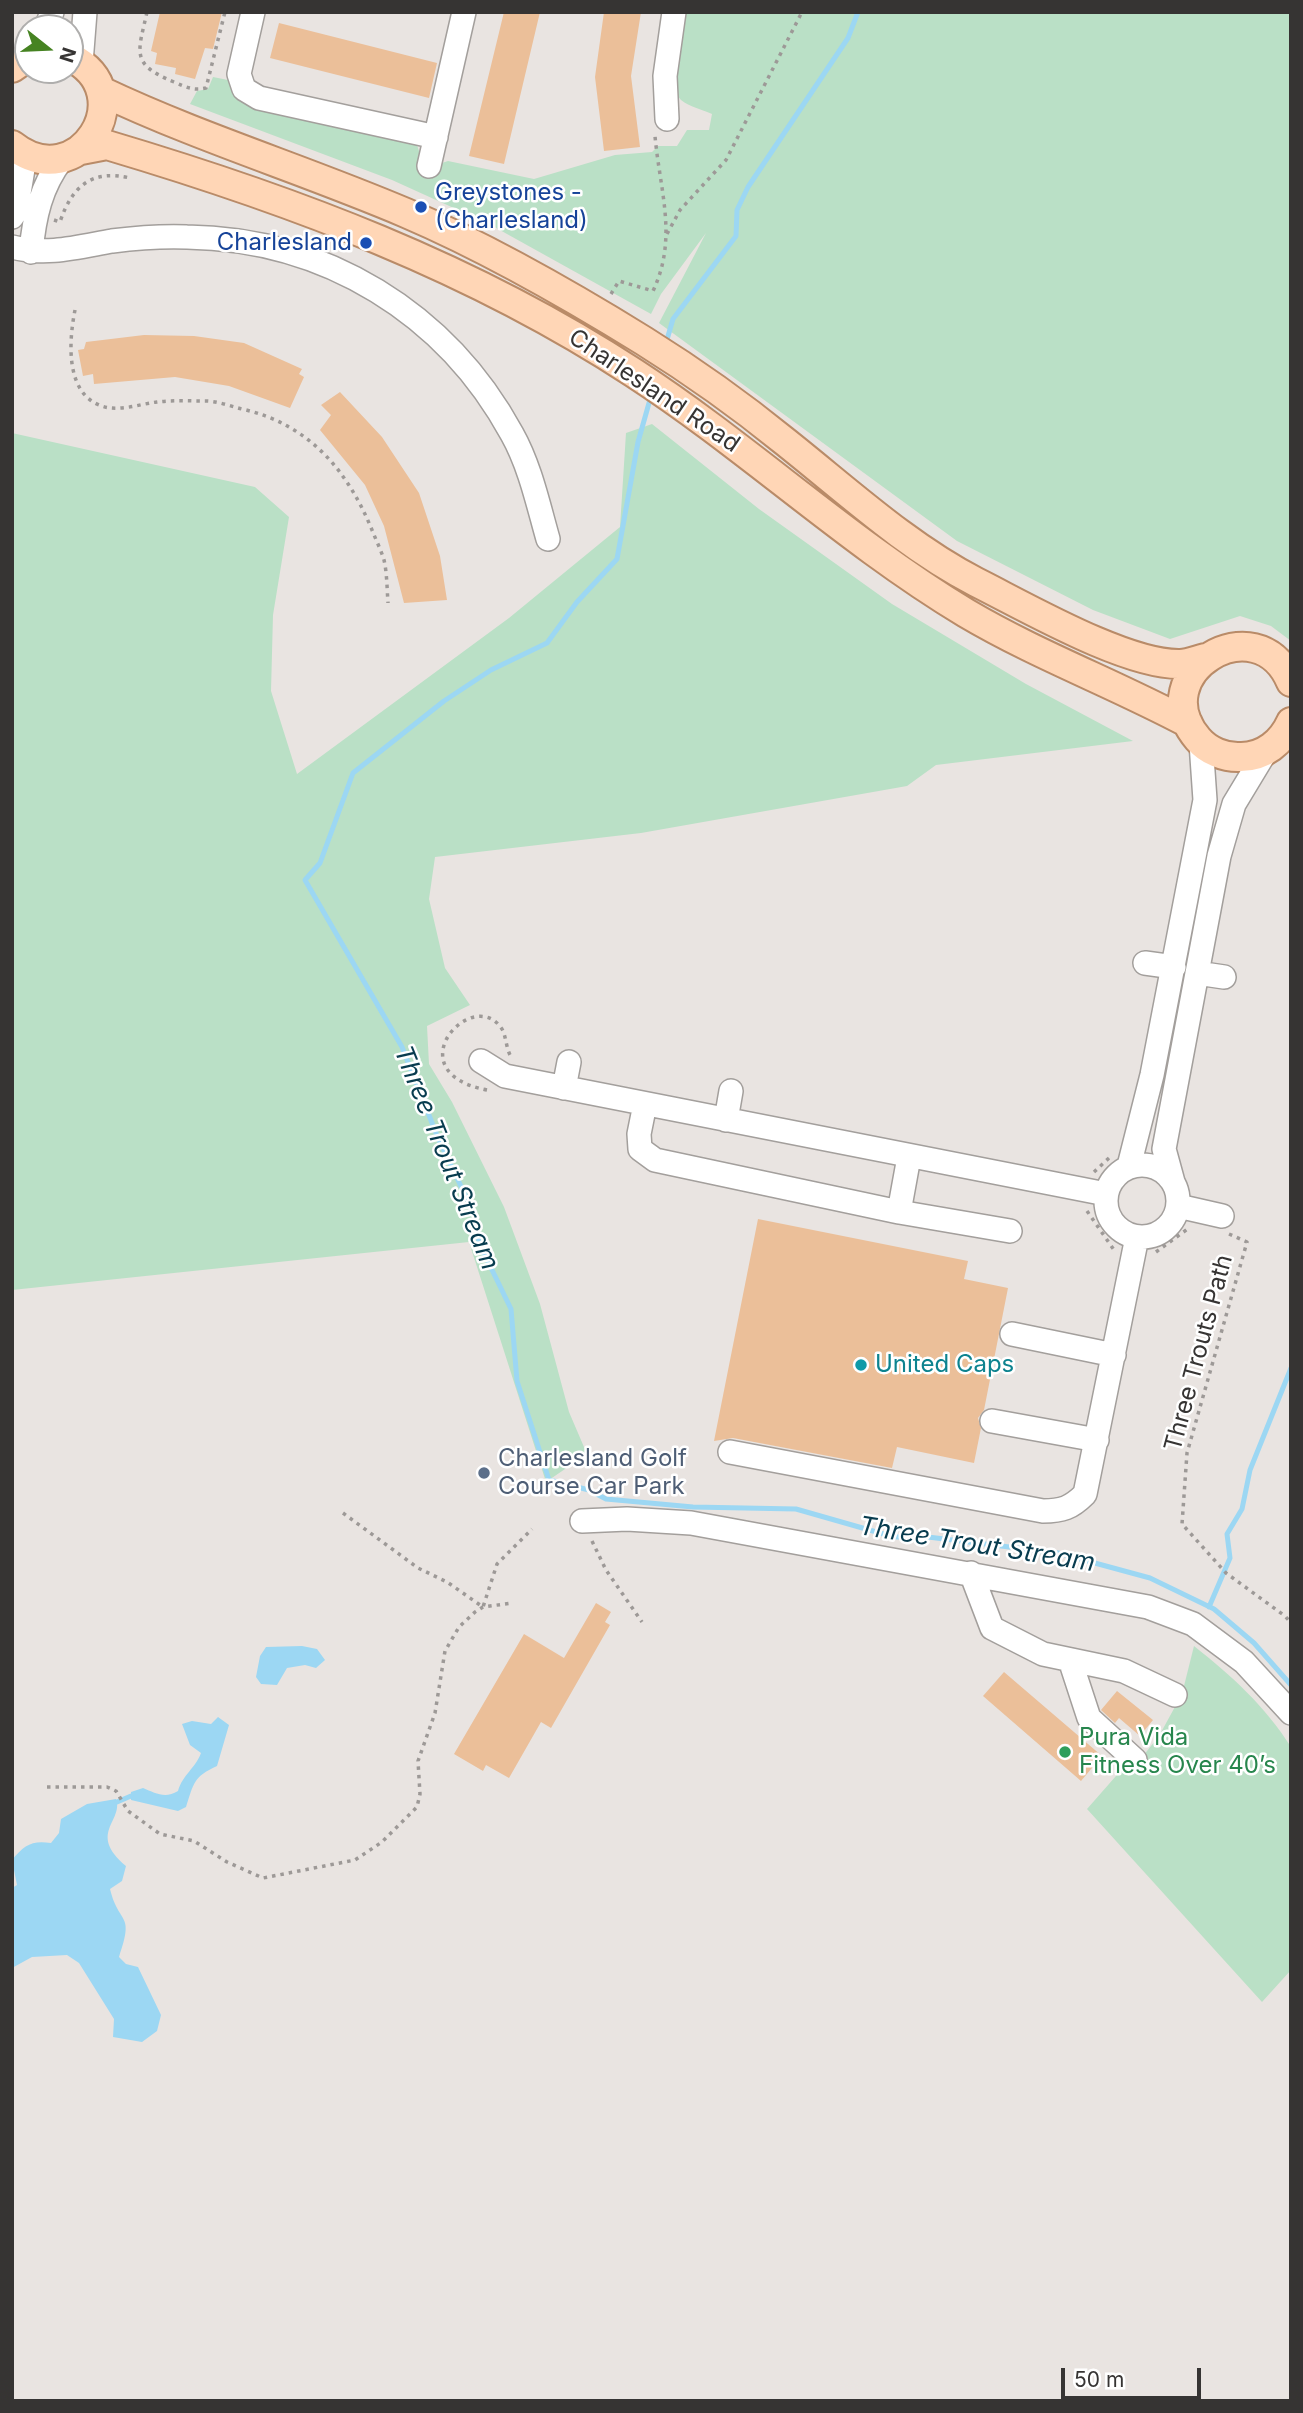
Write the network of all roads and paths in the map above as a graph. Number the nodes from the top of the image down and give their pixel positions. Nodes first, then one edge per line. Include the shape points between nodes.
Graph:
1 (147, 12) edge
2 (225, 12) edge
3 (253, 12) edge
4 (464, 12) edge
5 (674, 12) edge
6 (802, 12) edge
7 (84, 66) edge
8 (101, 91) junction
9 (667, 120) joint
10 (436, 137) junction
11 (12, 146) edge
12 (71, 154) junction
13 (429, 166) dead end
14 (12, 217) edge
15 (667, 234) junction
16 (21, 249) edge
17 (606, 301) dead end
18 (75, 310) dead end
19 (548, 539) dead end
20 (388, 603) dead end
21 (1205, 658) junction
22 (1290, 677) edge
23 (1195, 733) junction
24 (1281, 740) edge
25 (1145, 963) dead end
26 (1174, 967) junction
27 (1197, 973) junction
28 (1224, 977) dead end
29 (513, 1060) dead end
30 (481, 1061) dead end
31 (569, 1062) dead end
32 (564, 1088) junction
33 (496, 1091) dead end
34 (731, 1091) dead end
35 (645, 1104) junction
36 (726, 1120) junction
37 (909, 1157) junction
38 (1124, 1159) junction
39 (1086, 1173) dead end
40 (1173, 1182) junction
41 (1106, 1194) junction
42 (1178, 1206) junction
43 (1084, 1207) dead end
44 (899, 1212) junction
45 (1220, 1223) junction
46 (1010, 1231) dead end
47 (1137, 1237) junction
48 (1132, 1265) junction
49 (1012, 1334) dead end
50 (1114, 1355) junction
51 (992, 1421) dead end
52 (1097, 1440) junction
53 (730, 1452) dead end
54 (343, 1513) dead end
55 (582, 1521) joint
56 (532, 1529) dead end
57 (971, 1573) junction
58 (512, 1603) dead end
59 (483, 1607) junction
60 (642, 1622) dead end
61 (1291, 1623) edge
62 (1070, 1660) junction
63 (1175, 1695) dead end
64 (1291, 1713) edge
65 (1135, 1760) dead end
66 (47, 1787) dead end

1 - 2 path via 140,61 153,74 195,90 206,88 211,77
3 - 10 street via 239,74 244,89 260,98
4 - 10 street
5 - 9 street via 665,76
6 - 15 path via 726,160 680,210
7 - 8 main road
8 - 12 main road via 103,112 97,130
8 - 21 main road, Charlesland Road via 482,247 700,379 867,509 967,577 1080,635 1142,657 1180,664
9 - 15 path via 653,120
10 - 13 street
11 - 12 main road, Charlesland Road via 38,159
11 - 14 street via 23,169
12 - 16 street via 50,174
12 - 23 main road, Charlesland Road via 107,145 118,148 274,198 464,275 635,373 838,527 966,613
15 - 17 path via 667,253 653,291 619,281
16 - 19 street via 72,250 156,238 239,241 330,267 383,292 436,332 476,376 513,435
18 - 20 path via 71,330 75,374 83,396 101,406 209,401 256,412 313,441 339,468 363,509 384,559
21 - 22 main road, Charlesland Road via 1232,647 1250,647 1266,653
21 - 23 main road via 1186,685 1184,698
23 - 24 main road, Charlesland Road via 1228,756 1242,757
23 - 26 street via 1205,800
24 - 27 street via 1234,804 1219,856
25 - 26 street
26 - 38 street via 1140,1132
27 - 28 street
27 - 40 street via 1164,1150
29 - 33 path via 502,1029 492,1021 474,1017 457,1023 443,1043 443,1058 452,1077 471,1087
30 - 32 street via 505,1076
31 - 32 street
32 - 35 street
34 - 36 street
35 - 36 street
35 - 44 street via 640,1149 655,1160
36 - 37 street
37 - 41 street
37 - 44 street
38 - 39 path
38 - 40 street via 1154,1166
38 - 41 street
40 - 42 street
41 - 47 street via 1109,1217 1116,1227
42 - 45 street
42 - 47 street via 1159,1233
43 - 48 path via 1118,1260
44 - 46 street
45 - 48 path via 1190,1227 1146,1261 1146,1268
45 - 61 path, Three Trouts Path via 1247,1242 1187,1452 1182,1524 1226,1573
47 - 48 street
48 - 50 street
49 - 50 street
50 - 52 street
51 - 52 street
52 - 53 street via 1085,1494 1060,1511
54 - 59 path via 418,1568
55 - 57 street via 691,1523
55 - 60 path via 606,1570
56 - 59 path via 497,1564
57 - 62 street via 992,1628 1043,1654
57 - 64 street via 1148,1607 1193,1624 1244,1662
58 - 59 path
59 - 66 path via 459,1627 445,1651 435,1713 418,1761 421,1794 416,1807 382,1842 355,1860 263,1878 194,1841 160,1834 128,1811 116,1791 107,1787
62 - 63 street via 1124,1671
62 - 65 street via 1089,1718

